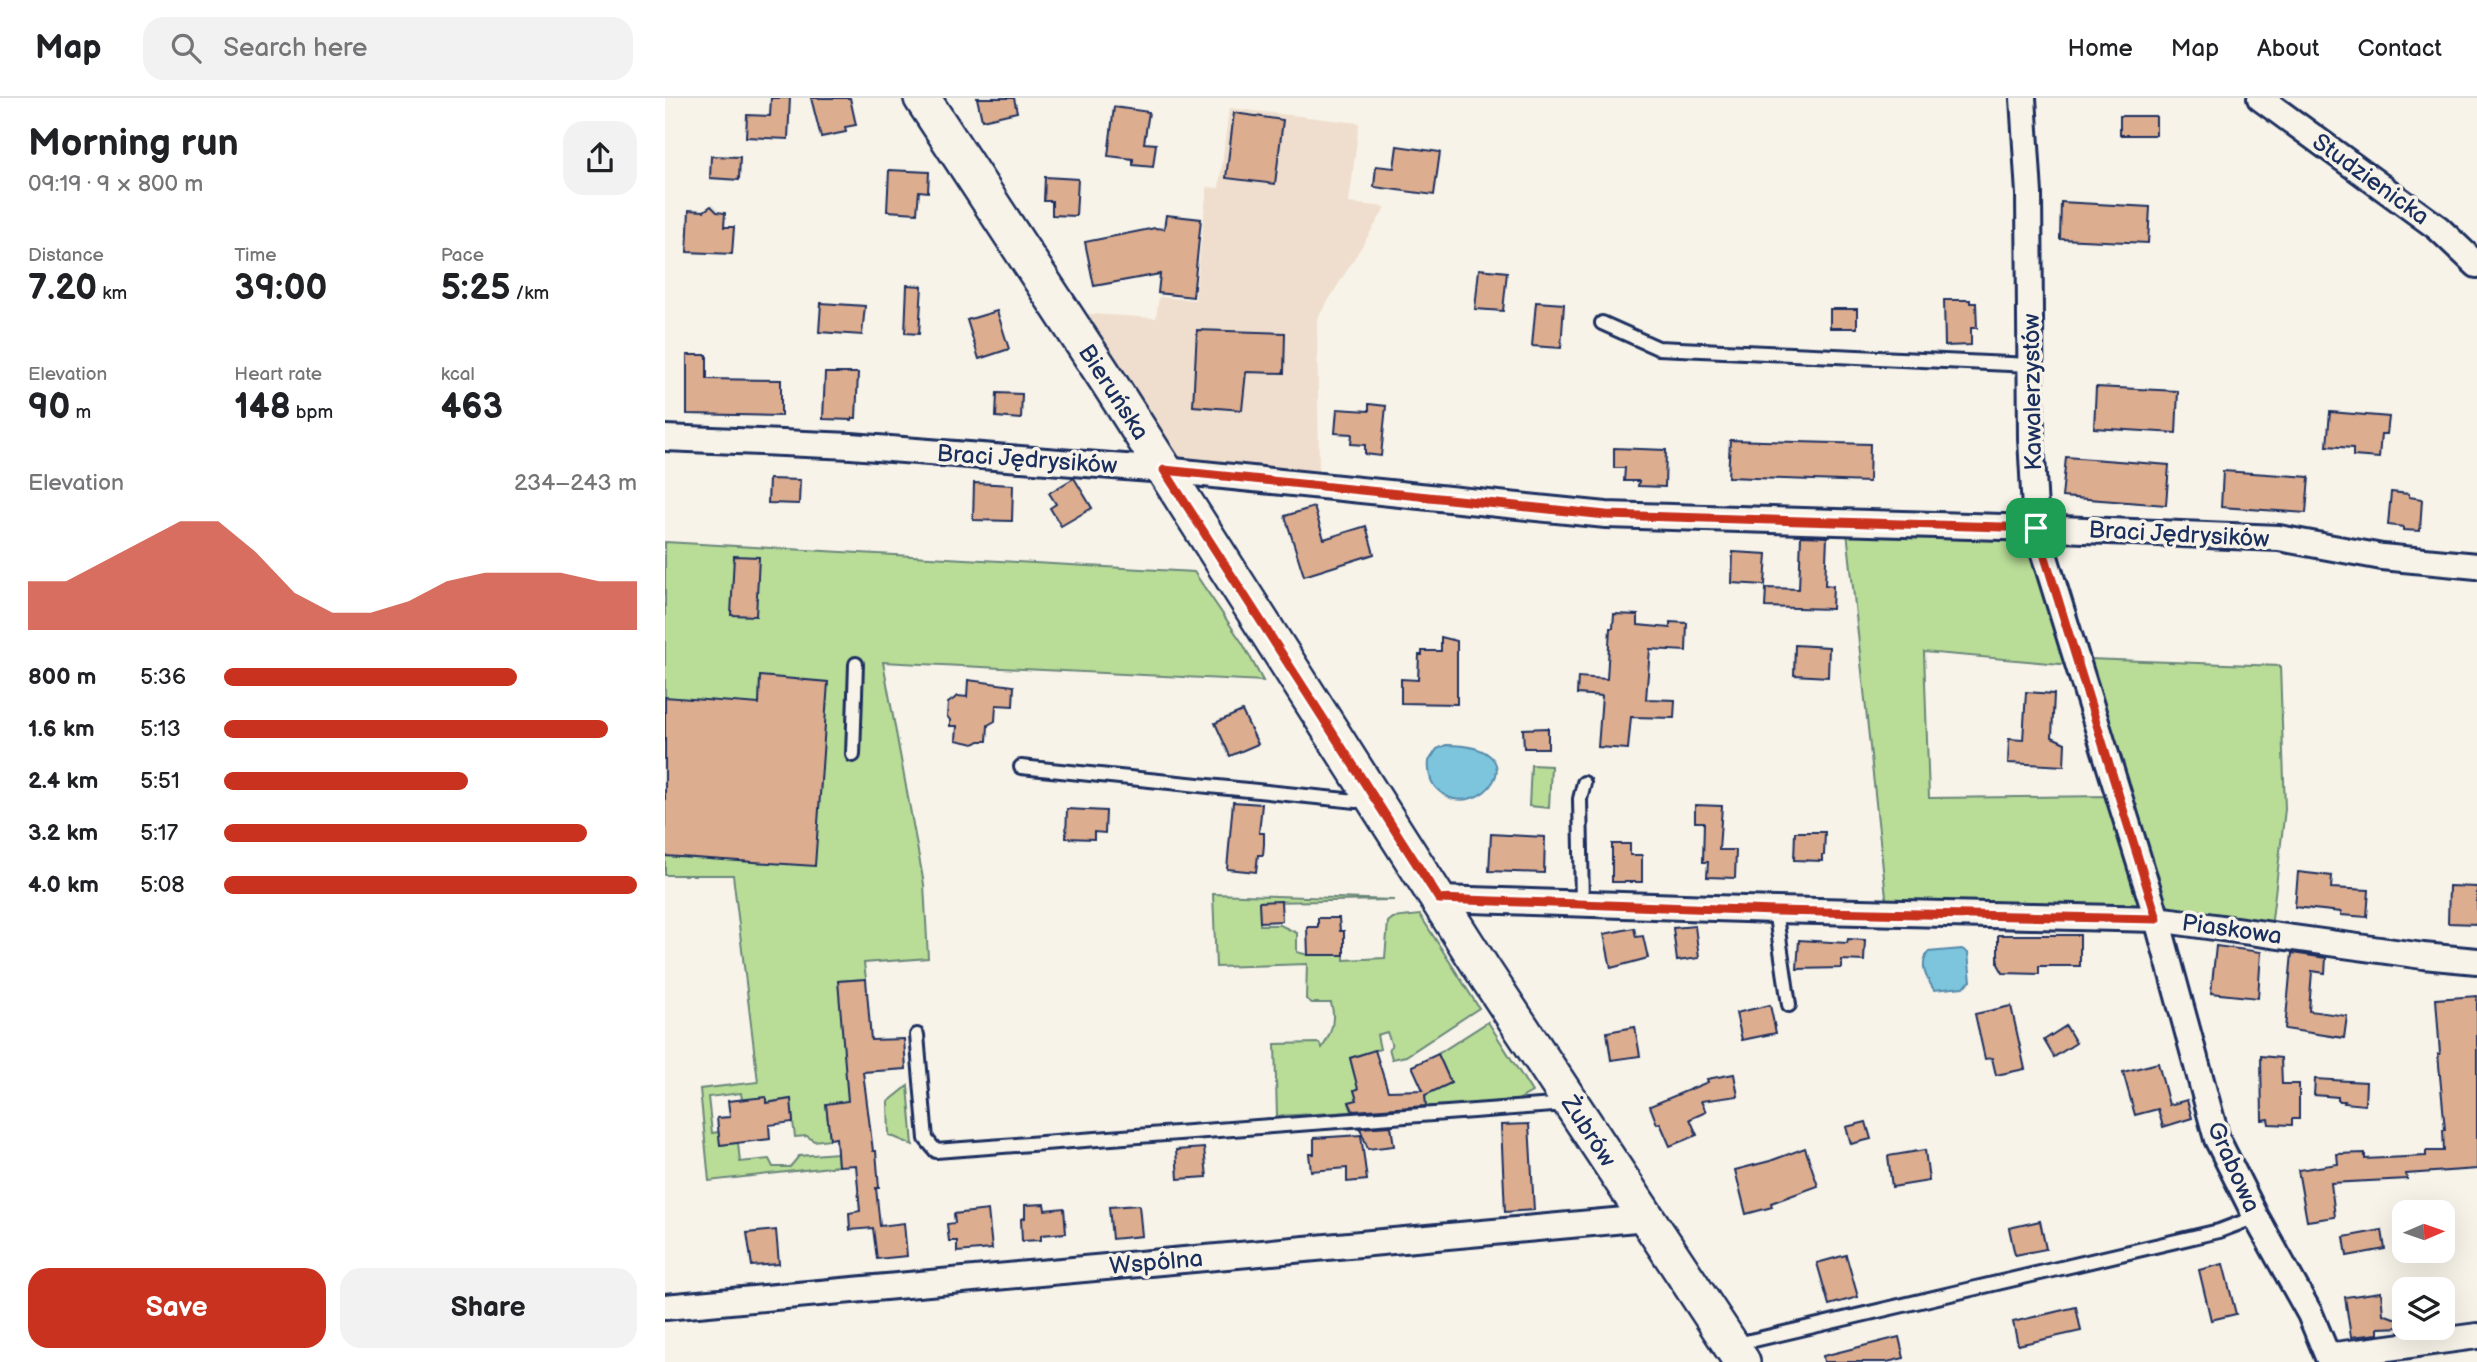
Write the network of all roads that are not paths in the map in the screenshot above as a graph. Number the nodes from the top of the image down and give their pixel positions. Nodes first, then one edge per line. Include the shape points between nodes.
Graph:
1 (922, 98) edge
2 (2023, 98) edge
3 (2260, 98) edge
4 (2477, 265) edge
5 (1602, 323) dead end
6 (2031, 365) junction
7 (665, 438) edge
8 (1164, 470) junction
9 (2036, 528) junction
10 (2477, 566) edge
11 (856, 664) dead end
12 (853, 755) dead end
13 (1021, 767) dead end
14 (1584, 783) dead end
15 (1356, 801) dead end
16 (1439, 899) junction
17 (1582, 903) junction
18 (1775, 911) junction
19 (2157, 919) junction
20 (2477, 961) edge
21 (1789, 1005) dead end
22 (917, 1035) dead end
23 (1571, 1104) junction
24 (2256, 1217) junction
25 (1647, 1218) junction
26 (665, 1307) edge
27 (2477, 1336) edge
28 (1736, 1354) edge
29 (2329, 1359) edge

1 - 8 main road, Bieruńska
2 - 6 street, Kawalerzystów
3 - 4 street, Studzienicka via 2438,228
5 - 6 lane via 1658,348
6 - 9 street, Kawalerzystów
7 - 8 street, Braci Jędrysików via 851,446
8 - 9 street, Braci Jędrysików via 1606,515
8 - 16 main road, Bieruńska
9 - 10 street, Braci Jędrysików via 2279,538 2382,557
9 - 19 street, Kawalerzystów
11 - 12 lane
13 - 15 lane
14 - 17 lane via 1580,799
16 - 17 street, Piaskowa
16 - 23 main road, Żubrów
17 - 18 street, Piaskowa
18 - 19 street, Piaskowa
18 - 21 lane
19 - 20 street, Piaskowa
19 - 24 street, Grabowa via 2217,1139
22 - 23 lane via 926,1139 936,1150
23 - 25 main road, Żubrów
24 - 28 lane via 2219,1231
24 - 29 street, Grabowa via 2310,1314
25 - 26 street, Wspólna
25 - 28 main road, Żubrów
27 - 29 street

